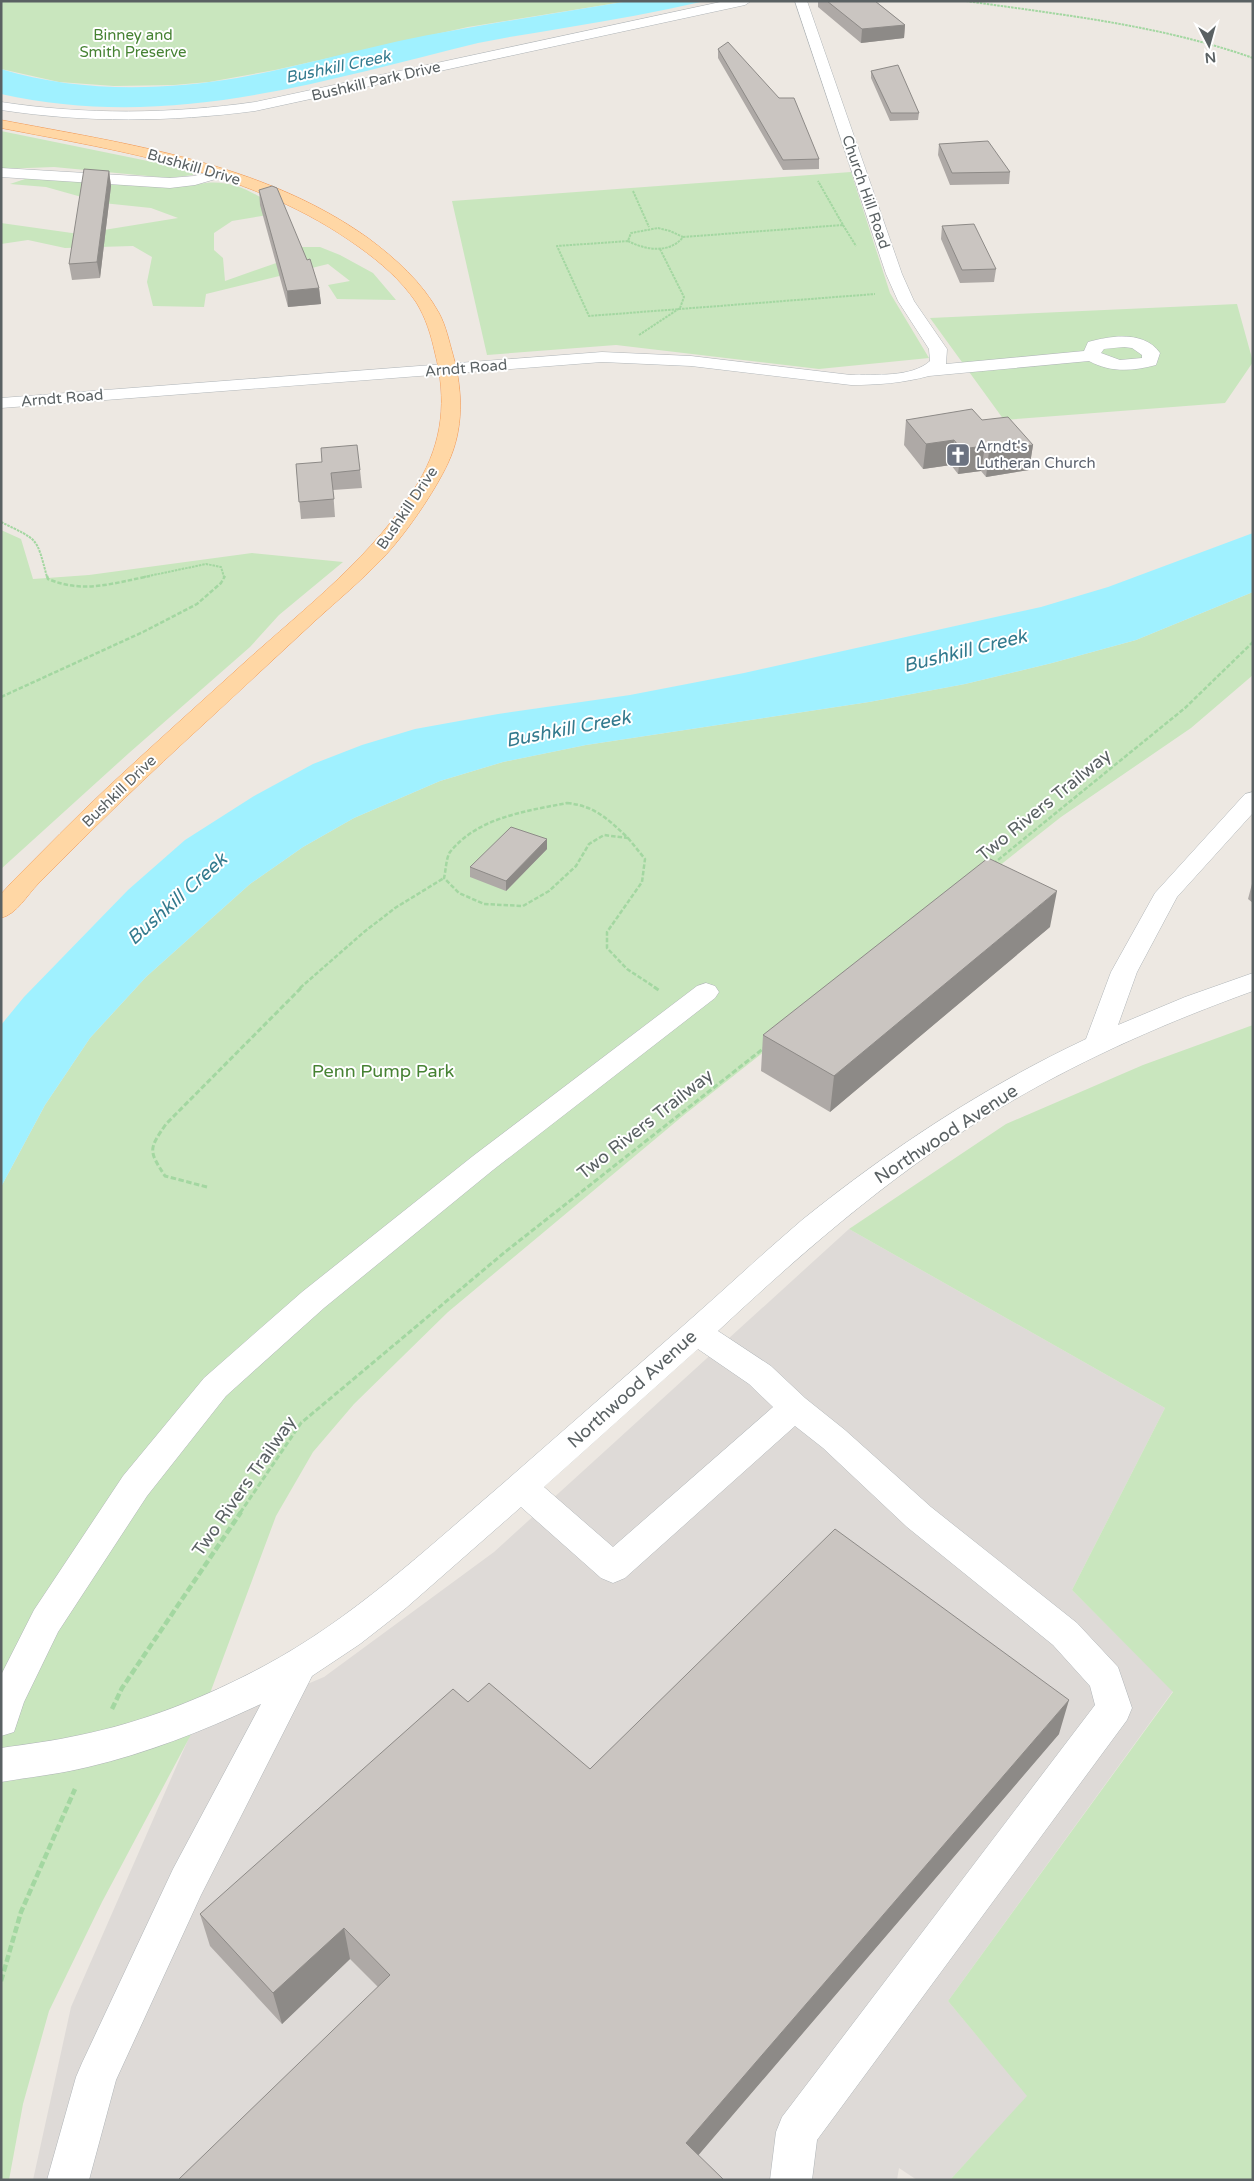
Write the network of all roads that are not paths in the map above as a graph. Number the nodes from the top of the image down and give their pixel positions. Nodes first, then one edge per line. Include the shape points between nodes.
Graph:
1 (745, 1) edge
2 (801, 1) edge
3 (1, 106) edge
4 (1, 124) edge
5 (1, 172) edge
6 (221, 173) junction
7 (1092, 356) dead end
8 (449, 370) junction
9 (929, 371) junction
10 (1, 403) edge
11 (1253, 799) edge
12 (1, 910) edge
13 (1253, 982) edge
14 (698, 998) road end
15 (1096, 1045) junction
16 (697, 1332) junction
17 (794, 1407) junction
18 (521, 1487) junction
19 (300, 1664) junction
20 (1, 1720) edge
21 (1, 1765) edge
22 (68, 2180) edge
23 (791, 2180) edge

1 - 3 street, Bushkill Park Drive via 242,109 132,117 61,114
2 - 9 street, Church Hill Road via 894,274 906,301 938,349 939,362
4 - 6 main road, Bushkill Drive via 140,152
5 - 6 street via 170,183
6 - 8 main road, Bushkill Drive via 324,216 344,227 390,263 407,279 430,311
7 - 9 street, Arndt Road
8 - 9 street, Arndt Road via 626,357 851,379 890,378
8 - 10 street, Arndt Road
8 - 12 main road, Bushkill Drive via 451,419 440,459 404,518 377,553 116,792
11 - 15 street via 1167,893 1124,972
13 - 15 street, Northwood Avenue via 1193,1003
14 - 20 street via 483,1163 313,1300 215,1387 135,1486 46,1621 7,1700
15 - 16 street, Northwood Avenue via 998,1097 911,1153 793,1244
16 - 17 street via 760,1375
16 - 18 street, Northwood Avenue
17 - 18 street via 613,1568
17 - 23 street via 919,1517 1065,1634 1104,1678 1114,1708 797,2132
18 - 19 street, Northwood Avenue via 358,1626
19 - 21 street, Northwood Avenue via 203,1712 147,1732 90,1750
19 - 22 street via 187,1882 96,2077

